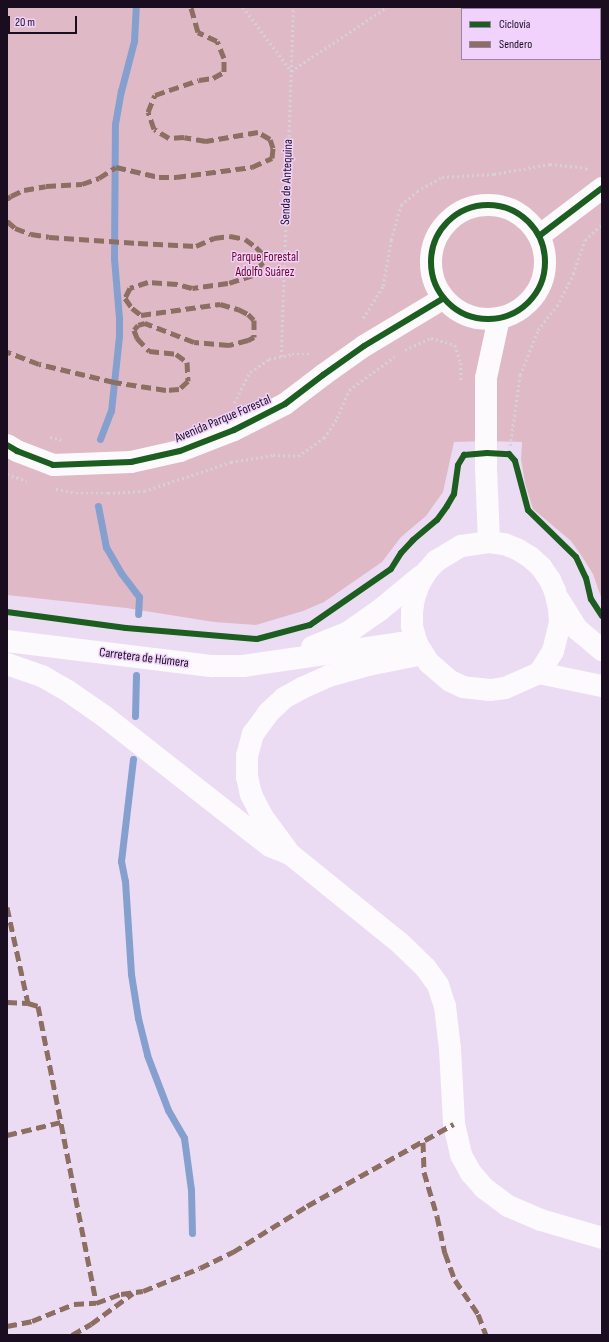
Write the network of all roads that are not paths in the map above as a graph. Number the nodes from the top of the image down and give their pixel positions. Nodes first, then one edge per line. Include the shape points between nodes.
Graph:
1 (596, 181) edge
2 (539, 236) junction
3 (444, 298) junction
4 (499, 318) junction
5 (7, 445) edge
6 (489, 542) junction
7 (427, 571) junction
8 (554, 591) junction
9 (7, 642) edge
10 (420, 649) junction
11 (602, 650) edge
12 (281, 661) junction
13 (7, 664) edge
14 (540, 673) junction
15 (602, 686) edge
16 (290, 854) junction
17 (602, 1238) edge

1 - 2 main road
2 - 3 main road via 529,222 515,211 481,205 464,210 439,232 432,249 431,266 435,283
2 - 4 main road via 544,253 544,270 539,287 529,301 515,312
3 - 4 main road via 468,316
3 - 5 main road, Avenida Parque Forestal via 364,346 285,404 234,430 180,451 131,462 54,465 17,452
4 - 6 main road via 486,378
6 - 7 main road, Carretera de Húmera via 461,546 448,553
6 - 8 main road via 510,547 530,557 541,567
7 - 10 main road via 414,598 412,612 412,626
7 - 12 main road, Carretera de Húmera via 380,610 347,633
8 - 11 main road via 577,629
8 - 14 main road via 560,623 553,651
9 - 12 main road, Carretera de Húmera via 212,666 243,666
10 - 12 main road, Carretera de Húmera via 392,644
10 - 14 main road via 429,664 450,681 476,690 505,688
10 - 16 main road via 329,676 302,688 284,698 268,713 253,734 247,756 247,777 251,794 262,816
13 - 16 main road via 42,676 68,690 270,846
14 - 15 main road
16 - 17 main road via 400,943 438,985 445,1006 450,1049 454,1124 461,1155 471,1173 484,1188 508,1206 541,1220

